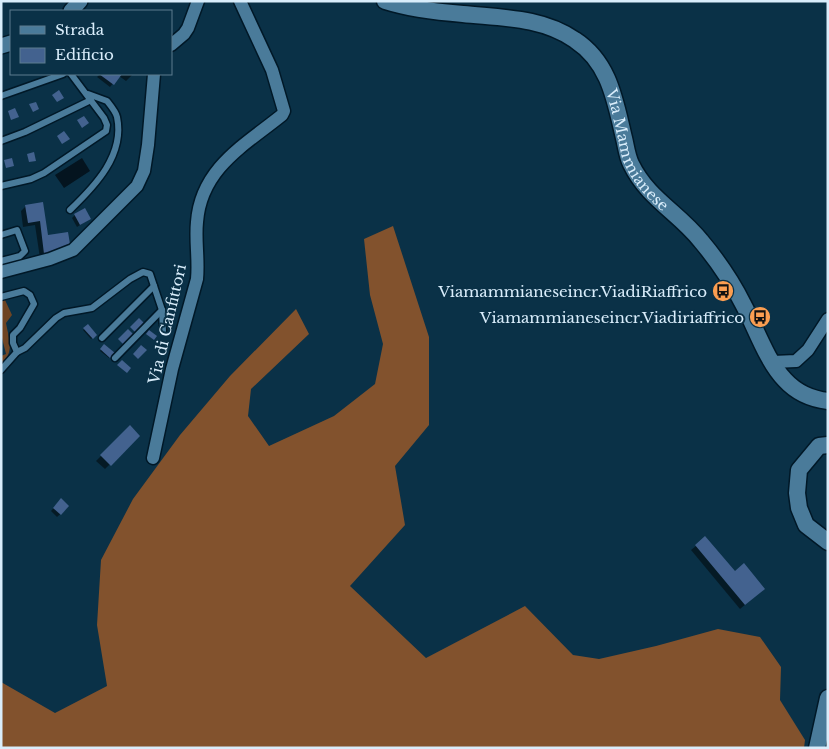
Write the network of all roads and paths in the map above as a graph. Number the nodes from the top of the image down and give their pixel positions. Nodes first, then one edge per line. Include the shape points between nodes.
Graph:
1 (198, 1) edge
2 (240, 1) edge
3 (384, 1) edge
4 (172, 44) edge
5 (60, 75) edge
6 (72, 75) edge
7 (154, 75) edge
8 (1, 96) edge
9 (89, 97) junction
10 (1, 141) edge
11 (1, 186) edge
12 (70, 210) dead end
13 (1, 235) edge
14 (1, 261) edge
15 (1, 272) edge
16 (154, 286) junction
17 (1, 296) edge
18 (162, 310) junction
19 (828, 319) edge
20 (163, 331) dead end
21 (102, 338) dead end
22 (17, 352) junction
23 (115, 358) dead end
24 (773, 362) junction
25 (1, 370) edge
26 (828, 401) edge
27 (828, 445) edge
28 (153, 458) dead end
29 (828, 542) edge
30 (828, 698) edge
31 (817, 748) edge

1 - 4 street via 188,28
2 - 28 street, Via di Canfittori via 272,70 284,111 218,167 205,190 196,222 196,279
3 - 24 main road, Via Mammianese via 430,11 540,24 584,47 601,65 609,81 630,162 638,178 700,239 715,259
5 - 8 lane
6 - 9 lane
7 - 15 street via 148,146 144,171 137,186 73,250
9 - 10 lane via 25,132
9 - 11 lane via 106,121 104,134 44,174
9 - 12 lane via 107,100 117,116 118,142 91,190
13 - 14 lane via 17,230 25,251 20,256
16 - 18 lane
16 - 21 lane
16 - 22 lane via 150,274 143,272 92,308 64,313 56,318
17 - 22 lane via 24,291 34,304 13,335
18 - 20 lane
18 - 23 lane
19 - 24 street via 808,350 796,361
22 - 25 lane
24 - 26 main road, Via Mammianese via 783,379 796,390
27 - 29 main road via 819,446 799,470 797,493 806,525
30 - 31 main road

